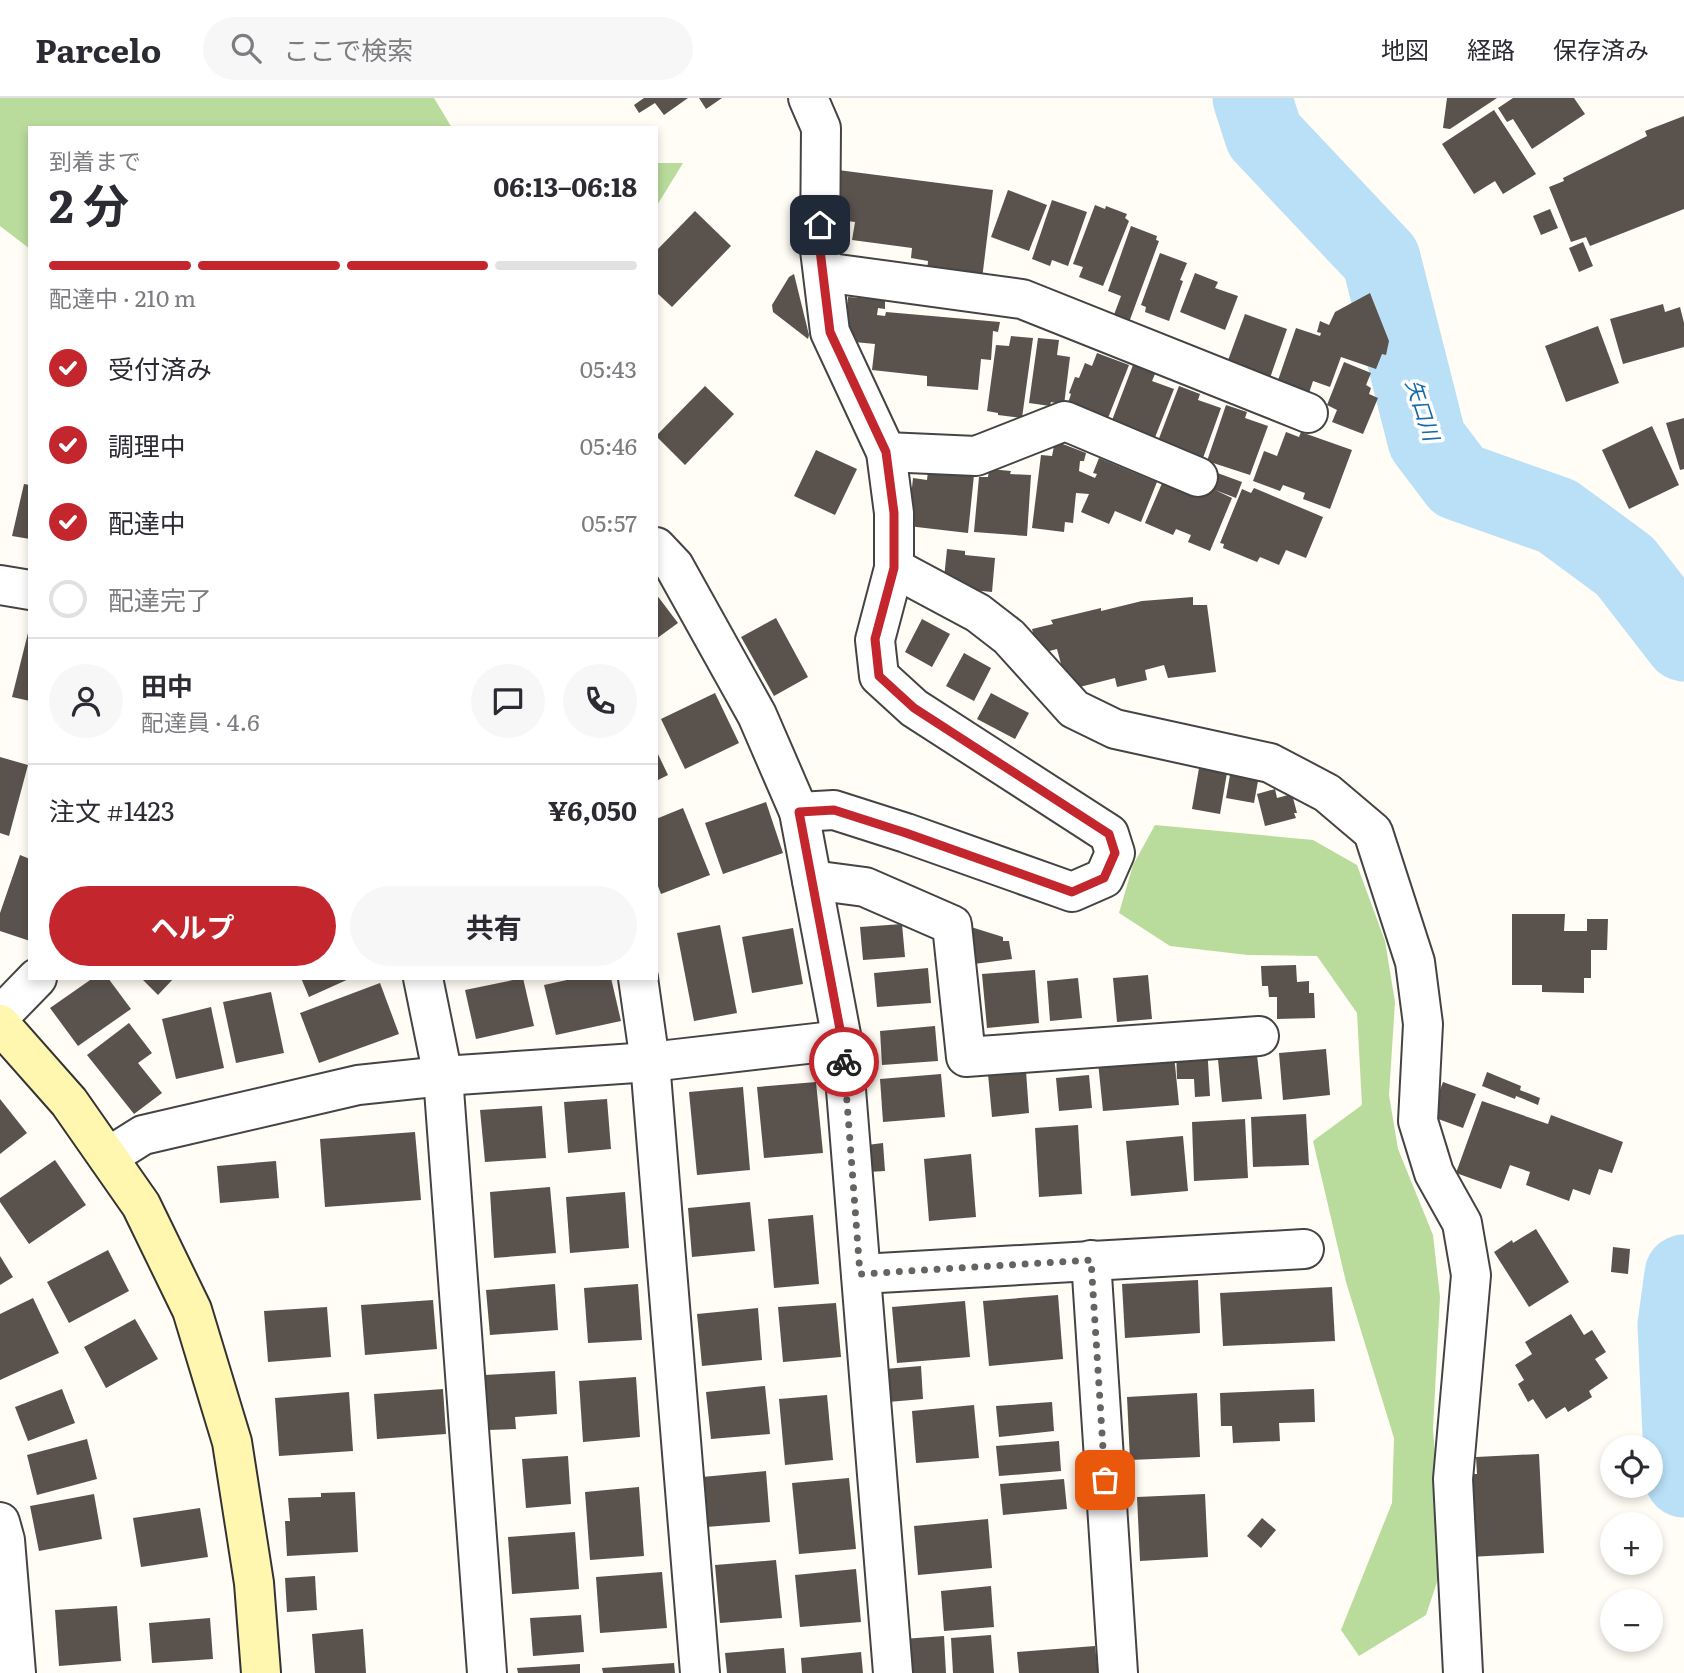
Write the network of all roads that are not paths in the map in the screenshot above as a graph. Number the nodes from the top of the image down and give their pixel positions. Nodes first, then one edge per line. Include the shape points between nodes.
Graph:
1 (808, 98) edge
2 (823, 272) junction
3 (1308, 413) dead end
4 (886, 452) junction
5 (1198, 477) dead end
6 (658, 549) edge
7 (894, 568) junction
8 (0, 585) edge
9 (28, 590) edge
10 (799, 812) junction
11 (812, 880) junction
12 (35, 980) edge
13 (423, 980) edge
14 (638, 980) edge
15 (0, 1016) edge
16 (0, 1024) edge
17 (1259, 1036) dead end
18 (842, 1040) junction
19 (650, 1062) junction
20 (443, 1076) junction
21 (108, 1157) junction
22 (1304, 1249) dead end
23 (1091, 1260) junction
24 (860, 1274) junction
25 (0, 1522) edge
26 (16, 1673) edge
27 (261, 1673) edge
28 (487, 1673) edge
29 (699, 1673) edge
30 (893, 1673) edge
31 (1118, 1673) edge
32 (1463, 1673) edge

1 - 2 street via 821,128
2 - 3 street via 1022,299
2 - 4 street via 830,332
4 - 5 street via 976,456 1065,421
4 - 7 street via 894,513
6 - 10 street via 674,566 757,715
7 - 10 street via 875,639 879,676 914,708 1109,834 1115,853 1104,878 1072,892 834,810
7 - 32 street via 999,629 1074,709 1115,729 1270,763 1327,793 1373,832 1415,962 1423,1024 1418,1121 1434,1173 1462,1223 1471,1275 1453,1479
8 - 9 street
10 - 11 street
11 - 17 street via 865,887 952,925 966,1057
11 - 18 street
12 - 15 street
13 - 20 street
14 - 19 street
16 - 21 street via 69,1102
18 - 19 street
18 - 24 street
19 - 20 street
19 - 29 street
20 - 21 street via 358,1085 143,1135
20 - 28 street
21 - 27 street via 141,1205 192,1310 232,1442 254,1583
22 - 23 street
23 - 24 street
23 - 31 street
24 - 30 street
25 - 26 street

